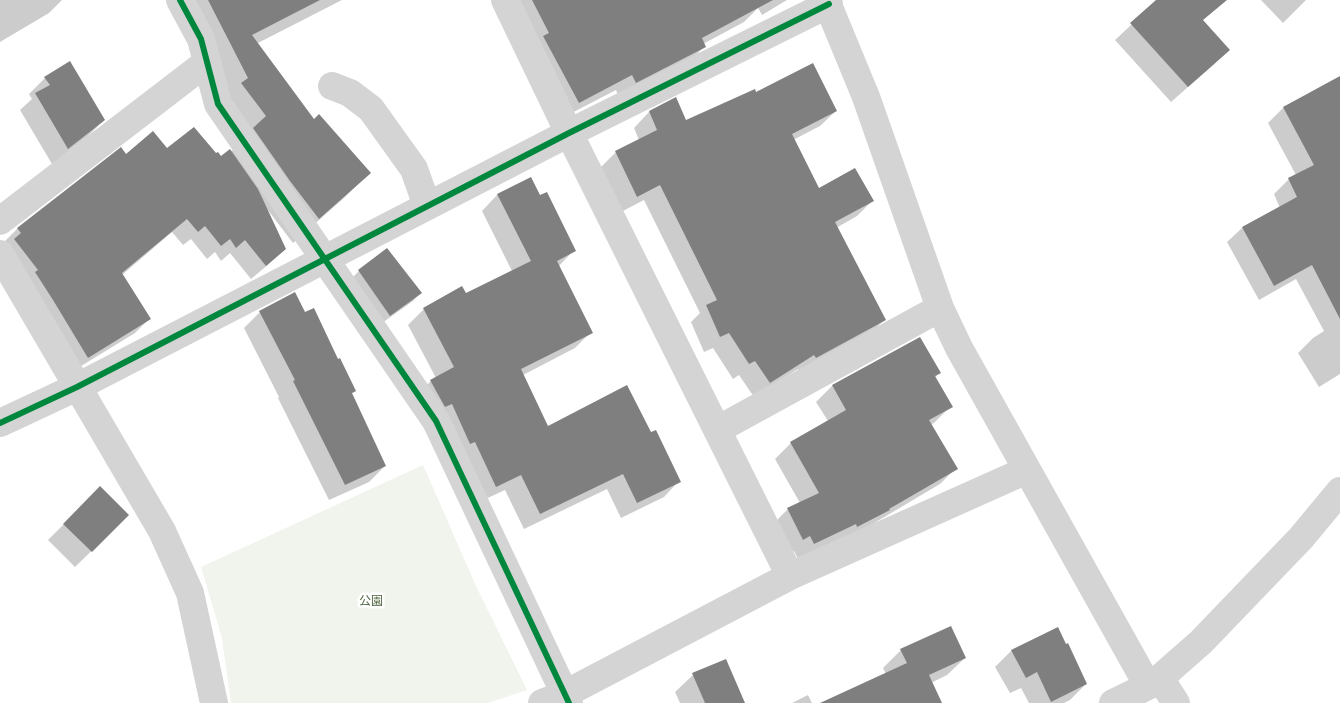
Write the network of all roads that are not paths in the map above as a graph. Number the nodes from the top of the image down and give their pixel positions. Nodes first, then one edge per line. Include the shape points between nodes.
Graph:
1 (180, 0) edge
2 (505, 0) edge
3 (827, 2) edge
4 (207, 62) junction
5 (332, 86) dead end
6 (569, 133) junction
7 (427, 206) junction
8 (0, 221) edge
9 (0, 254) edge
10 (326, 259) junction
11 (940, 308) junction
12 (78, 387) junction
13 (0, 424) edge
14 (717, 430) junction
15 (1027, 470) junction
16 (1340, 491) edge
17 (790, 576) junction
18 (1154, 682) junction
19 (559, 700) edge
20 (214, 703) edge
21 (1113, 703) edge
22 (1176, 703) edge

1 - 4 street via 201,39
2 - 6 street
3 - 6 street
3 - 11 street via 866,97
4 - 8 street
4 - 10 street via 218,104
5 - 7 street via 350,92 371,109 414,169
6 - 7 street
6 - 14 street
7 - 10 street
9 - 12 street
10 - 12 street
10 - 19 street via 436,421
11 - 14 street
11 - 15 street
12 - 13 street
12 - 20 street via 162,531 190,593
14 - 17 street
15 - 17 street
15 - 18 street
16 - 18 street via 1301,538 1201,642
17 - 19 street
18 - 21 street
18 - 22 street

